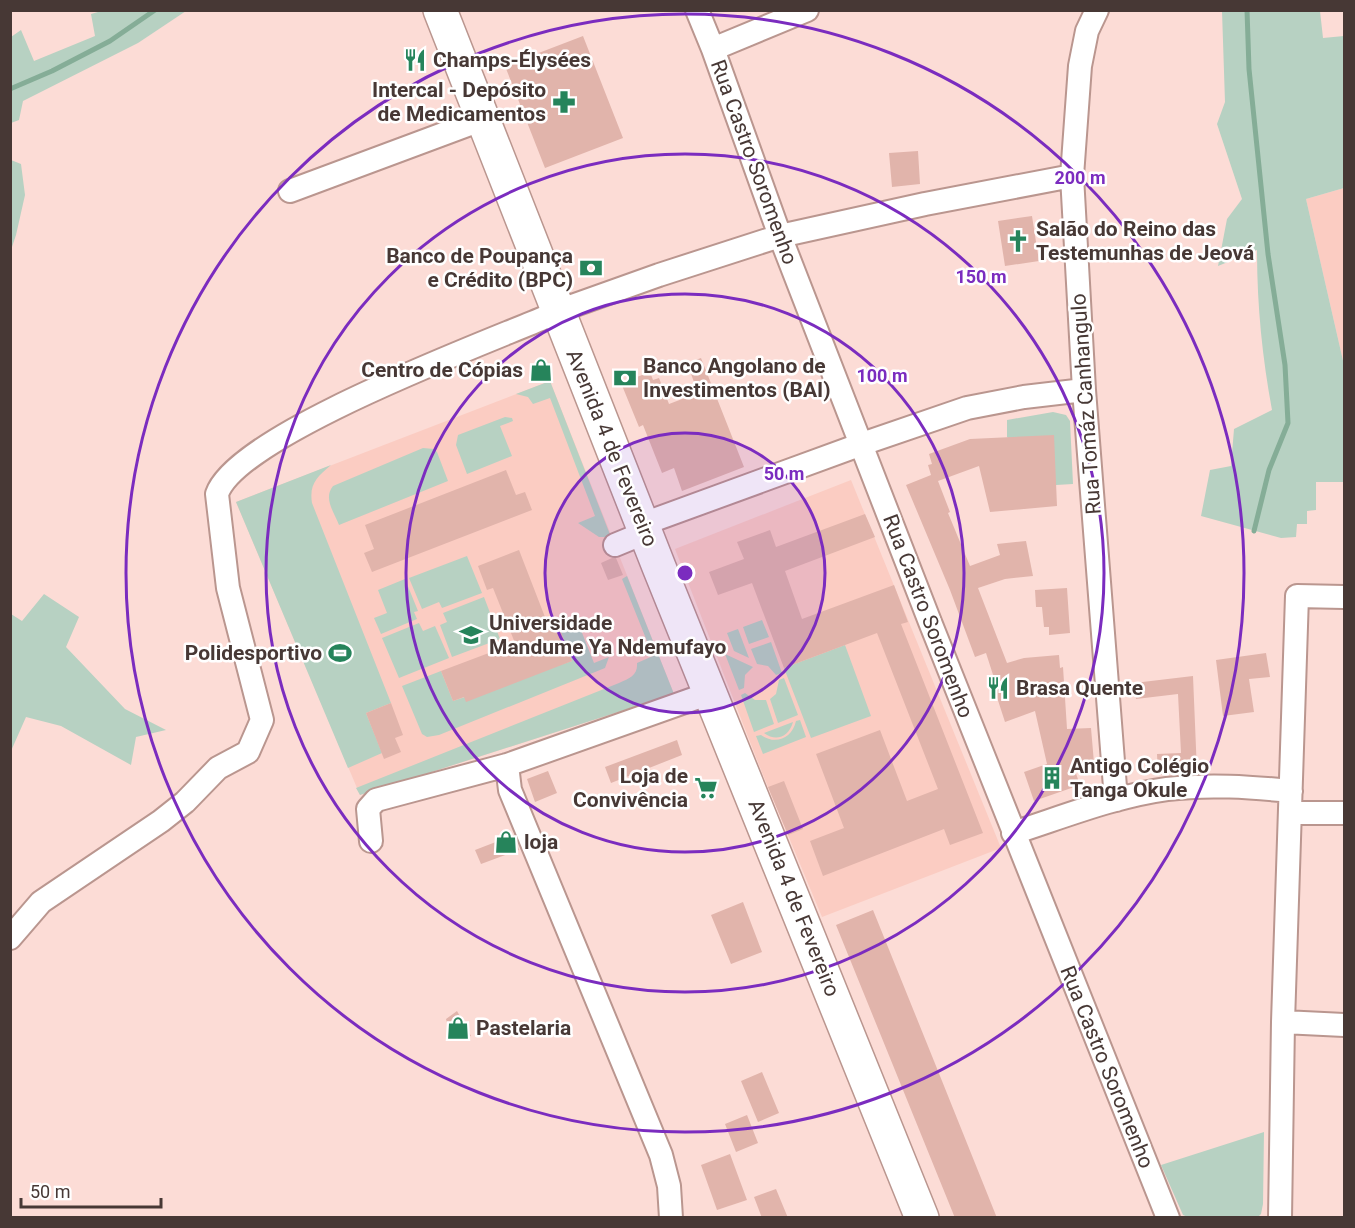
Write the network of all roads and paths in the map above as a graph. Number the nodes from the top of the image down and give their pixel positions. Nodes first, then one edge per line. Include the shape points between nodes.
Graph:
1 (425, 10) edge
2 (440, 10) edge
3 (697, 10) edge
4 (807, 10) edge
5 (1097, 10) edge
6 (713, 49) junction
7 (470, 124) junction
8 (1072, 176) junction
9 (290, 191) dead end
10 (780, 236) junction
11 (552, 314) junction
12 (1084, 390) junction
13 (862, 444) junction
14 (630, 536) junction
15 (1344, 597) edge
16 (696, 698) junction
17 (507, 765) junction
18 (1291, 791) junction
19 (1116, 800) junction
20 (1290, 813) junction
21 (1344, 813) edge
22 (1013, 833) junction
23 (371, 841) dead end
24 (10, 938) edge
25 (1283, 1022) junction
26 (1344, 1024) edge
27 (671, 1218) edge
28 (903, 1218) edge
29 (922, 1218) edge
30 (1168, 1218) edge
31 (1281, 1218) edge

1 - 7 main road, Avenida 4 de Fevereiro
2 - 11 main road, Avenida 4 de Fevereiro
3 - 6 street, Rua Castro Soromenho
4 - 6 street
5 - 8 street, Rua Tomáz Canhangulo via 1087,31 1080,66
6 - 10 street, Rua Castro Soromenho
7 - 9 street
7 - 11 main road, Avenida 4 de Fevereiro
8 - 10 street
8 - 12 street, Rua Tomáz Canhangulo
10 - 11 street
10 - 13 street, Rua Castro Soromenho
11 - 14 main road, Avenida 4 de Fevereiro
11 - 24 street via 309,421 260,449 222,482 217,494 228,588 262,720 248,752 218,768 161,821 41,902
12 - 13 street via 967,408
12 - 19 street, Rua Tomáz Canhangulo
13 - 14 street
13 - 22 street, Rua Castro Soromenho
14 - 16 main road, Avenida 4 de Fevereiro
14 - 29 main road, Avenida 4 de Fevereiro
15 - 18 street via 1297,596
16 - 17 street
16 - 28 main road, Avenida 4 de Fevereiro
17 - 23 street via 376,801 368,809
17 - 27 street via 510,790 661,1155 669,1186
18 - 19 street via 1235,785 1167,789
18 - 20 street
19 - 22 street
20 - 21 street
20 - 25 street
22 - 30 street, Rua Castro Soromenho
25 - 26 street
25 - 31 street

